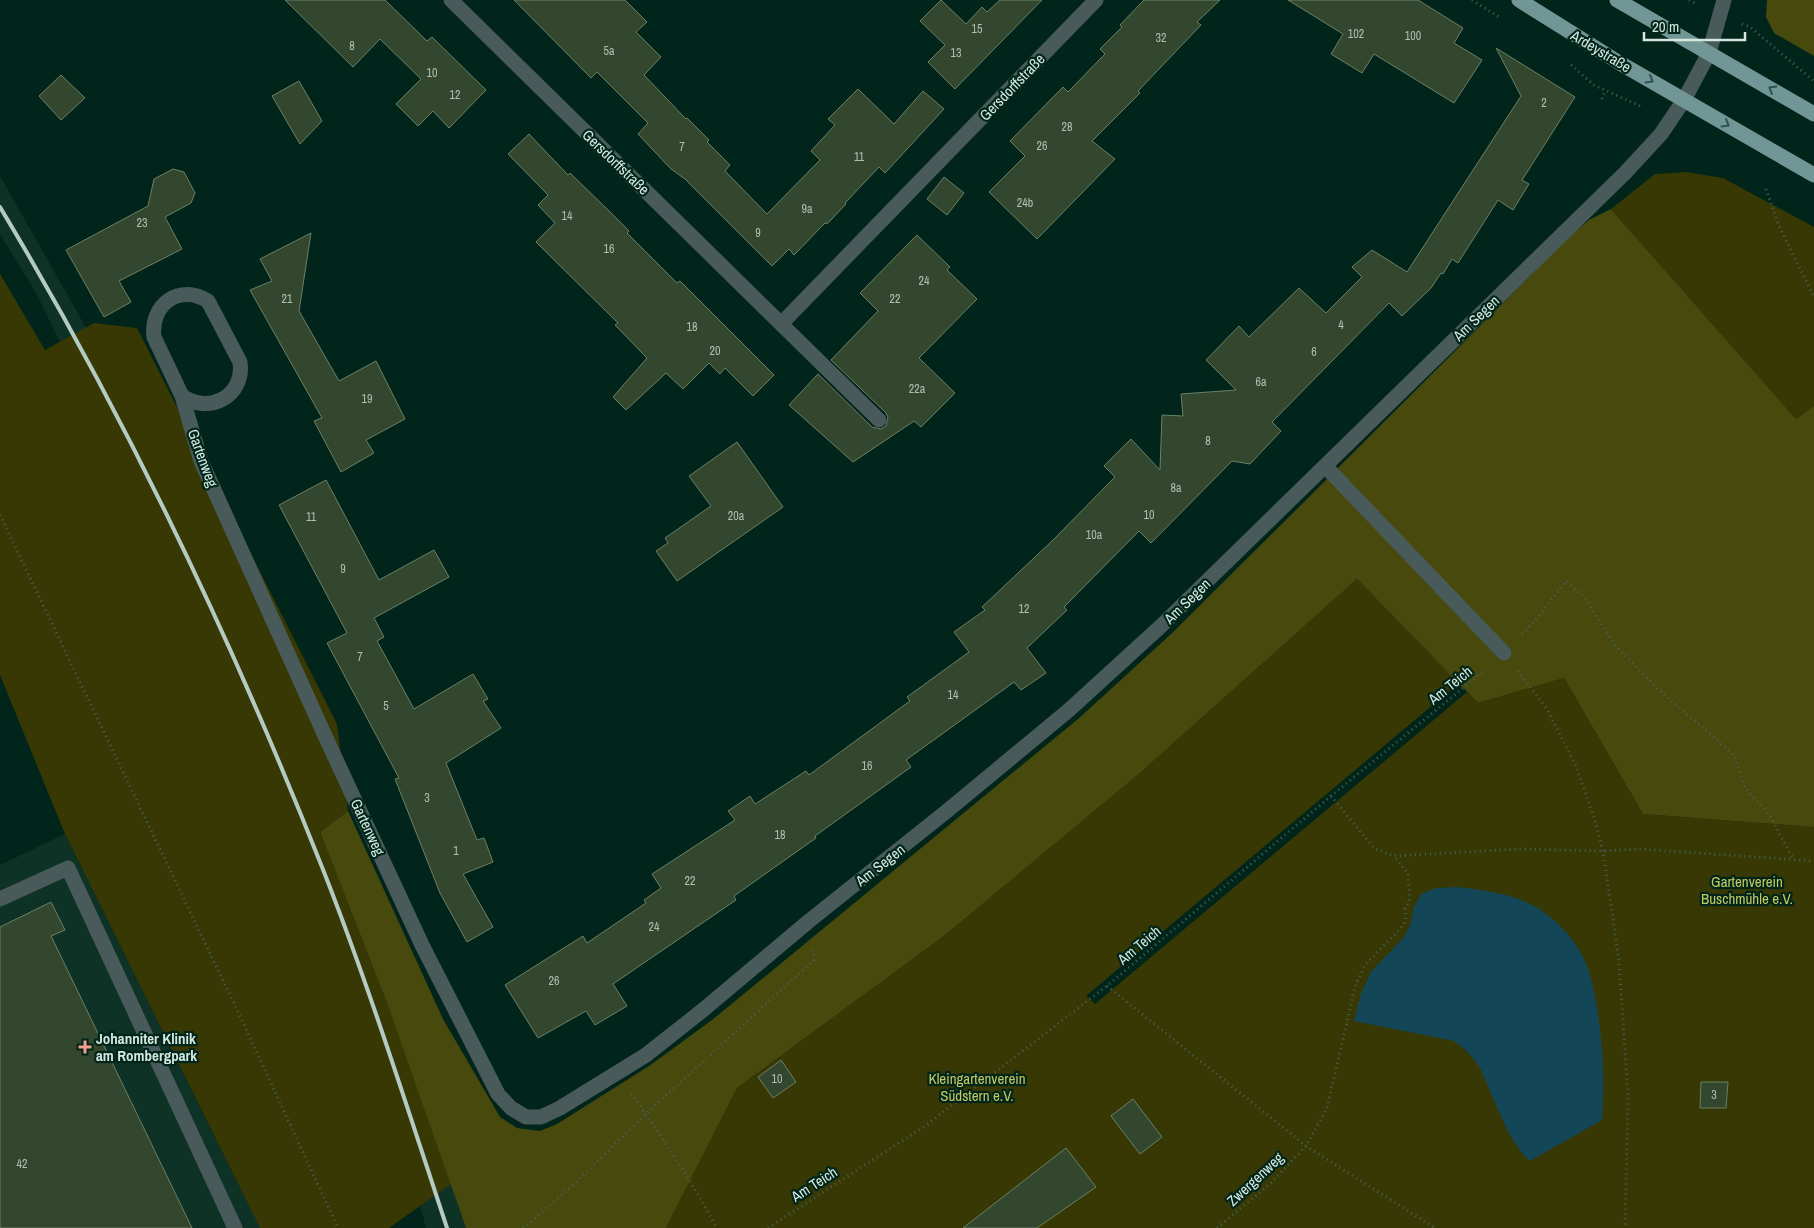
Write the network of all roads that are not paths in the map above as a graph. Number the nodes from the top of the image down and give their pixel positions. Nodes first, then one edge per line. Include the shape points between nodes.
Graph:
1 (451, 0) edge
2 (1096, 0) edge
3 (1519, 0) edge
4 (1618, 0) edge
5 (1722, 7) edge
6 (1709, 53) junction
7 (1684, 100) junction
8 (1814, 114) edge
9 (1814, 174) edge
10 (781, 324) junction
11 (182, 396) junction
12 (879, 420) dead end
13 (1325, 466) junction
14 (1504, 653) road end
15 (0, 899) edge
16 (646, 1055) joint
17 (236, 1228) edge

1 - 10 street, Gersdorffstraße
2 - 10 street, Gersdorffstraße
3 -> 7 main road, Ardeystraße
4 - 6 main road
5 - 6 street
6 - 7 street
8 -> 6 main road
7 -> 9 main road, Ardeystraße
7 - 13 street, Am Segen via 1660,134 1625,173
10 - 12 street, Gersdorffstraße
11 - 11 street, Gartenweg via 203,404 218,402 234,389 240,370 240,362 208,301 188,294 164,304 156,315 154,326 154,337
11 - 16 street, Gartenweg via 201,461 326,738 422,945 498,1094 511,1108 526,1117 541,1117
13 - 14 street
13 - 16 street, Am Segen via 1162,626 1069,710
15 - 17 street via 68,868

